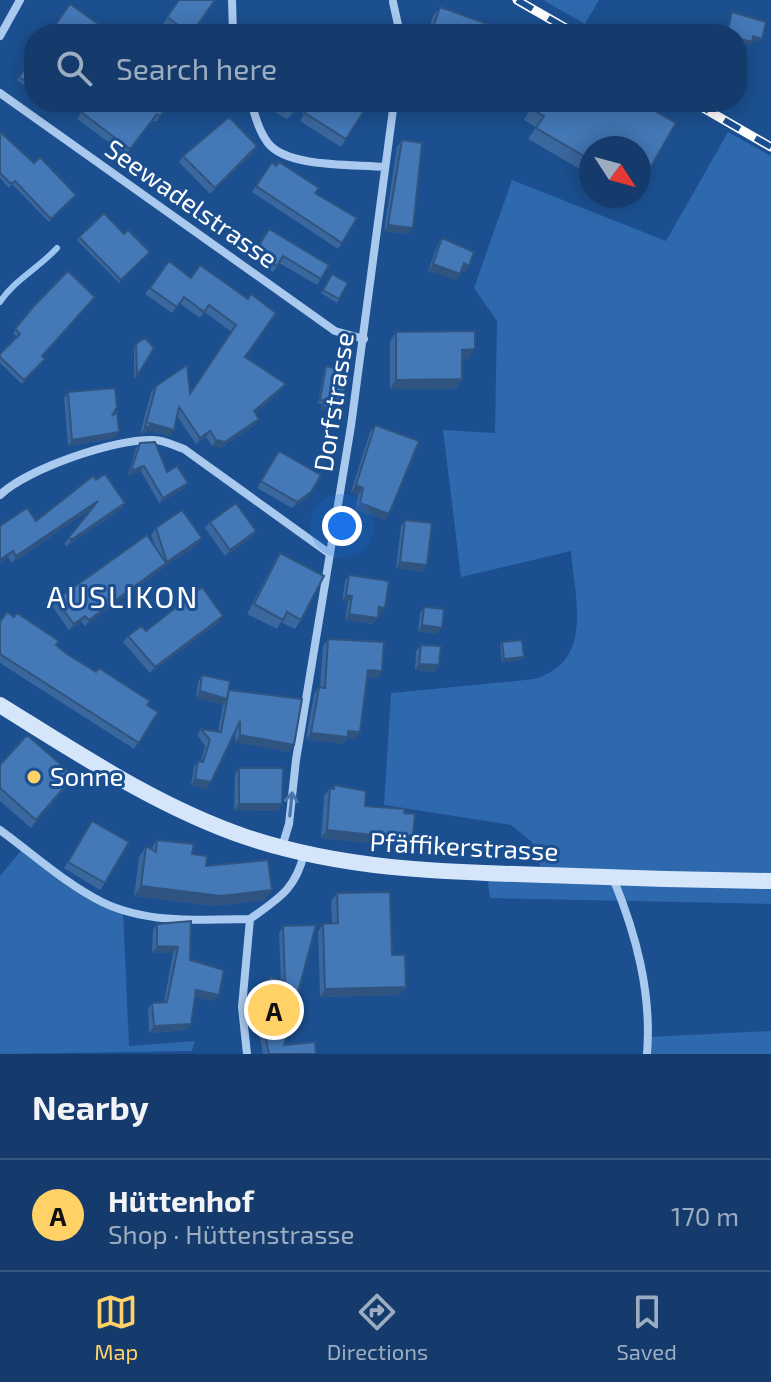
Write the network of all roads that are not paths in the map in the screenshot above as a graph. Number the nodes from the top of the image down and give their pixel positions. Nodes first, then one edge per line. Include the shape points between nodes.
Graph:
1 (20, 0) edge
2 (232, 0) edge
3 (393, 2) edge
4 (233, 24) edge
5 (398, 24) edge
6 (0, 36) edge
7 (0, 93) edge
8 (24, 110) edge
9 (27, 112) edge
10 (255, 112) edge
11 (393, 112) edge
12 (385, 167) junction
13 (364, 339) junction
14 (0, 495) edge
15 (330, 554) junction
16 (0, 705) edge
17 (0, 830) edge
18 (282, 848) junction
19 (304, 854) junction
20 (613, 878) junction
21 (771, 881) edge
22 (250, 919) junction
23 (247, 1054) edge
24 (647, 1054) edge

1 - 6 street
2 - 4 street
3 - 5 street
7 - 8 street, Seewadelstrasse
9 - 13 street, Seewadelstrasse via 335,331
10 - 12 street via 270,146 285,155
11 - 12 street, Dorfstrasse
12 - 13 street, Dorfstrasse
13 - 15 street, Dorfstrasse
14 - 15 street via 27,475 124,443 156,440 184,449
18 -> 15 street, Dorfstrasse
16 - 18 main road, Pfäffikerstrasse via 157,798
17 - 22 street via 73,884 123,910 196,920
18 - 19 main road, Pfäffikerstrasse
19 - 20 main road, Pfäffikerstrasse via 407,871
19 - 22 street via 299,877 283,896
20 - 21 main road, Pfäffikerstrasse
20 - 24 street via 638,949
22 - 23 street via 242,1007

